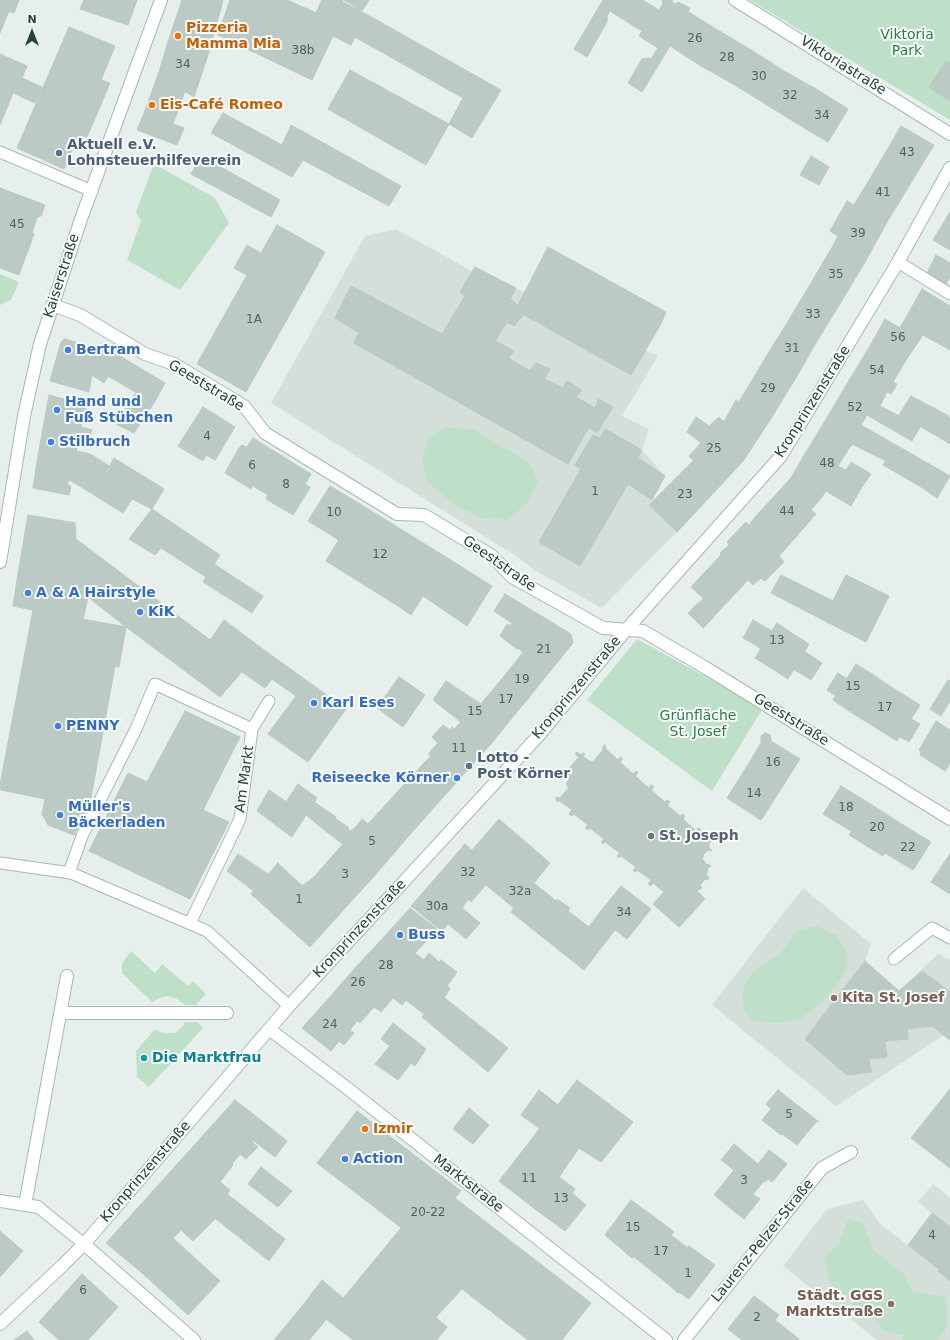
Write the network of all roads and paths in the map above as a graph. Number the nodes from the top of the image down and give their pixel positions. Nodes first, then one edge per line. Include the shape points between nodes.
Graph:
1 (160, 0) edge
2 (735, 0) edge
3 (950, 134) edge
4 (0, 152) edge
5 (950, 168) edge
6 (92, 191) junction
7 (898, 262) junction
8 (950, 294) edge
9 (53, 305) junction
10 (0, 562) edge
11 (626, 630) junction
12 (269, 701) dead end
13 (252, 729) junction
14 (950, 819) edge
15 (0, 863) edge
16 (69, 873) junction
17 (190, 923) junction
18 (950, 938) edge
19 (894, 959) dead end
20 (67, 976) dead end
21 (289, 1006) junction
22 (60, 1013) junction
23 (227, 1013) dead end
24 (269, 1029) junction
25 (850, 1152) dead end
26 (0, 1201) edge
27 (25, 1205) junction
28 (38, 1207) joint
29 (84, 1244) junction
30 (0, 1324) edge
31 (194, 1340) edge
32 (666, 1340) edge
33 (684, 1340) edge

1 - 6 street, Kaiserstraße
2 - 3 street, Viktoriastraße
4 - 6 lane
5 - 7 street, Kronprinzenstraße
6 - 9 street, Kaiserstraße
7 - 8 lane
7 - 11 street, Kronprinzenstraße via 781,456
9 - 10 street, Kaiserstraße via 40,344 24,416
9 - 11 street, Geeststraße via 80,315 145,354 174,364 244,406 265,434 397,514 424,515 492,556 512,577 603,628
11 - 14 street, Geeststraße via 643,631
11 - 21 street, Kronprinzenstraße via 540,734
12 - 13 lane, Am Markt
13 - 16 lane via 155,684 136,729 82,836
13 - 17 lane, Am Markt via 240,819
15 - 16 lane
16 - 17 lane
17 - 21 lane via 207,931
18 - 19 lane via 932,928
20 - 22 street
21 - 24 street, Kronprinzenstraße
22 - 23 street
22 - 27 street
24 - 29 street, Kronprinzenstraße
24 - 32 street, Marktstraße
25 - 33 street, Laurenz-Pelzer-Straße via 822,1168
26 - 27 street
27 - 28 street
28 - 29 lane
29 - 30 street, Kronprinzenstraße
29 - 31 street

